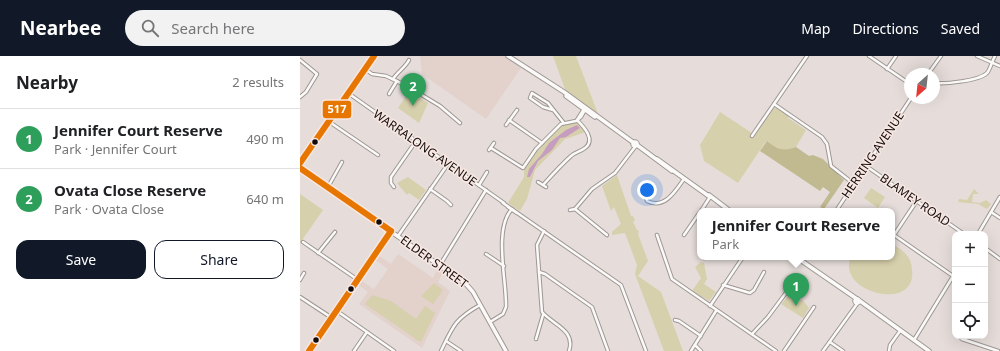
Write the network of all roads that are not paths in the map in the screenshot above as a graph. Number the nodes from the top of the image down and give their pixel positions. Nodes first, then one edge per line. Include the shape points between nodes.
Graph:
1 (374, 56) edge
2 (508, 56) edge
3 (512, 56) edge
4 (807, 56) edge
5 (869, 56) edge
6 (896, 56) edge
7 (941, 56) edge
8 (977, 56) edge
9 (995, 56) edge
10 (300, 60) edge
11 (409, 60) dead end
12 (991, 62) junction
13 (1000, 66) edge
14 (527, 67) junction
15 (887, 68) junction
16 (932, 68) edge
17 (365, 70) junction
18 (393, 79) junction
19 (904, 80) edge
20 (397, 81) junction
21 (940, 82) edge
22 (348, 93) junction
23 (389, 94) dead end
24 (300, 97) edge
25 (774, 104) junction
26 (907, 104) edge
27 (585, 109) junction
28 (517, 110) dead end
29 (553, 110) junction
30 (510, 120) junction
31 (577, 120) junction
32 (328, 121) junction
33 (563, 122) junction
34 (460, 123) dead end
35 (506, 125) dead end
36 (752, 136) dead end
37 (416, 141) junction
38 (494, 143) dead end
39 (542, 143) junction
40 (635, 145) junction
41 (378, 155) dead end
42 (300, 162) edge
43 (342, 162) dead end
44 (448, 163) junction
45 (866, 166) junction
46 (300, 168) edge
47 (487, 172) dead end
48 (684, 178) junction
49 (538, 182) dead end
50 (854, 184) junction
51 (479, 185) junction
52 (328, 187) junction
53 (394, 187) dead end
54 (643, 188) dead end
55 (430, 189) junction
56 (486, 190) junction
57 (710, 197) junction
58 (1000, 197) edge
59 (916, 202) junction
60 (450, 205) dead end
61 (576, 208) junction
62 (702, 208) edge
63 (726, 208) edge
64 (838, 208) edge
65 (512, 210) junction
66 (570, 210) dead end
67 (991, 212) junction
68 (697, 216) edge
69 (1000, 218) edge
70 (391, 231) junction
71 (544, 231) junction
72 (960, 231) edge
73 (980, 231) edge
74 (335, 232) dead end
75 (657, 234) dead end
76 (895, 234) edge
77 (607, 235) dead end
78 (684, 235) dead end
79 (398, 236) junction
80 (895, 236) edge
81 (303, 242) dead end
82 (988, 250) edge
83 (318, 253) junction
84 (486, 254) dead end
85 (1000, 258) edge
86 (741, 260) edge
87 (801, 261) edge
88 (440, 265) junction
89 (504, 266) junction
90 (539, 272) junction
91 (764, 272) dead end
92 (304, 273) dead end
93 (952, 274) edge
94 (952, 278) edge
95 (300, 280) edge
96 (358, 280) junction
97 (723, 285) junction
98 (788, 290) dead end
99 (300, 297) edge
100 (857, 302) junction
101 (480, 305) junction
102 (709, 306) junction
103 (814, 307) dead end
104 (337, 311) junction
105 (717, 311) junction
106 (543, 314) junction
107 (332, 318) junction
108 (674, 320) dead end
109 (489, 322) junction
110 (900, 331) junction
111 (366, 332) junction
112 (752, 334) junction
113 (701, 336) junction
114 (536, 339) dead end
115 (962, 339) edge
116 (914, 340) junction
117 (446, 341) junction
118 (830, 342) junction
119 (695, 345) junction
120 (309, 351) edge
121 (354, 351) edge
122 (394, 351) edge
123 (441, 351) edge
124 (461, 351) edge
125 (505, 351) edge
126 (569, 351) edge
127 (608, 351) edge
128 (646, 351) edge
129 (691, 351) edge
130 (701, 351) edge
131 (776, 351) edge
132 (784, 351) edge
133 (823, 351) edge
134 (843, 351) edge
135 (889, 351) edge
136 (929, 351) edge
137 (998, 351) edge

1 - 17 street
2 - 14 street
3 - 14 street
4 - 25 street
5 - 15 street
6 - 15 street
7 - 16 street
8 - 12 street
9 - 12 street
10 - 24 street via 317,75
11 - 18 street via 406,67
12 - 13 street
12 - 21 street via 988,73 980,77
14 - 27 street
15 - 19 street
17 - 18 street
17 - 22 street
18 - 20 street
20 - 23 street
20 - 34 street via 440,106
22 - 32 street
22 - 37 street, WARRALONG AVENUE
25 - 36 street
25 - 50 street via 822,137 827,144 831,166
26 - 45 street, HERRING AVENUE
27 - 31 street
27 - 40 street
28 - 30 street
29 - 29 street via 545,100 532,93 530,98 542,107
29 - 33 street
30 - 35 street
30 - 39 street
31 - 33 street
31 - 49 street via 587,132 588,144 573,154 545,186
32 - 41 street
32 - 42 street
33 - 39 street
37 - 44 street, WARRALONG AVENUE
37 - 53 street via 391,177
38 - 39 street via 490,149 522,168
40 - 48 street
40 - 61 street via 615,173 592,189
43 - 52 street
44 - 51 street, WARRALONG AVENUE
44 - 55 street
45 - 50 street, HERRING AVENUE
45 - 59 street, BLAMEY ROAD
46 - 52 street, ELDER STREET
47 - 51 street
48 - 54 street via 670,198 659,202 647,201
48 - 57 street
50 - 64 street, HERRING AVENUE
51 - 56 street, WARRALONG AVENUE
52 - 70 street, ELDER STREET
55 - 60 street via 447,200
55 - 79 street
56 - 65 street, WARRALONG AVENUE
56 - 88 street
57 - 62 street
57 - 63 street
58 - 67 street
59 - 72 street, BLAMEY ROAD
59 - 76 street
61 - 66 street
61 - 77 street
65 - 71 street, WARRALONG AVENUE
65 - 89 street via 502,234
67 - 69 street
67 - 73 street
68 - 78 street
70 - 79 street, ELDER STREET
70 - 96 street
71 - 90 street via 537,243
71 - 128 street, WARRALONG AVENUE via 621,286
74 - 83 street
75 - 102 street via 671,278
79 - 88 street, ELDER STREET
80 - 93 street
81 - 83 street
82 - 85 street
83 - 96 street
84 - 89 street
86 - 97 street
87 - 100 street
88 - 101 street, ELDER STREET via 468,285
89 - 109 street via 506,307 502,314
90 - 106 street
90 - 127 street via 592,307
91 - 97 street via 750,293
92 - 95 street
94 - 116 street
96 - 104 street
97 - 102 street
98 - 112 street
99 - 107 street
100 - 110 street
100 - 118 street
101 - 109 street, ELDER STREET
101 - 117 street via 459,318
102 - 105 street
103 - 132 street
104 - 107 street
104 - 111 street
105 - 112 street
105 - 113 street
106 - 114 street
106 - 126 street via 568,333
107 - 120 street
108 - 113 street via 679,320
109 - 125 street, ELDER STREET
110 - 116 street
110 - 135 street via 890,345
111 - 121 street
111 - 122 street
112 - 131 street
113 - 119 street
115 - 137 street
116 - 136 street
117 - 123 street
117 - 124 street
118 - 133 street
118 - 134 street
119 - 129 street
119 - 130 street

